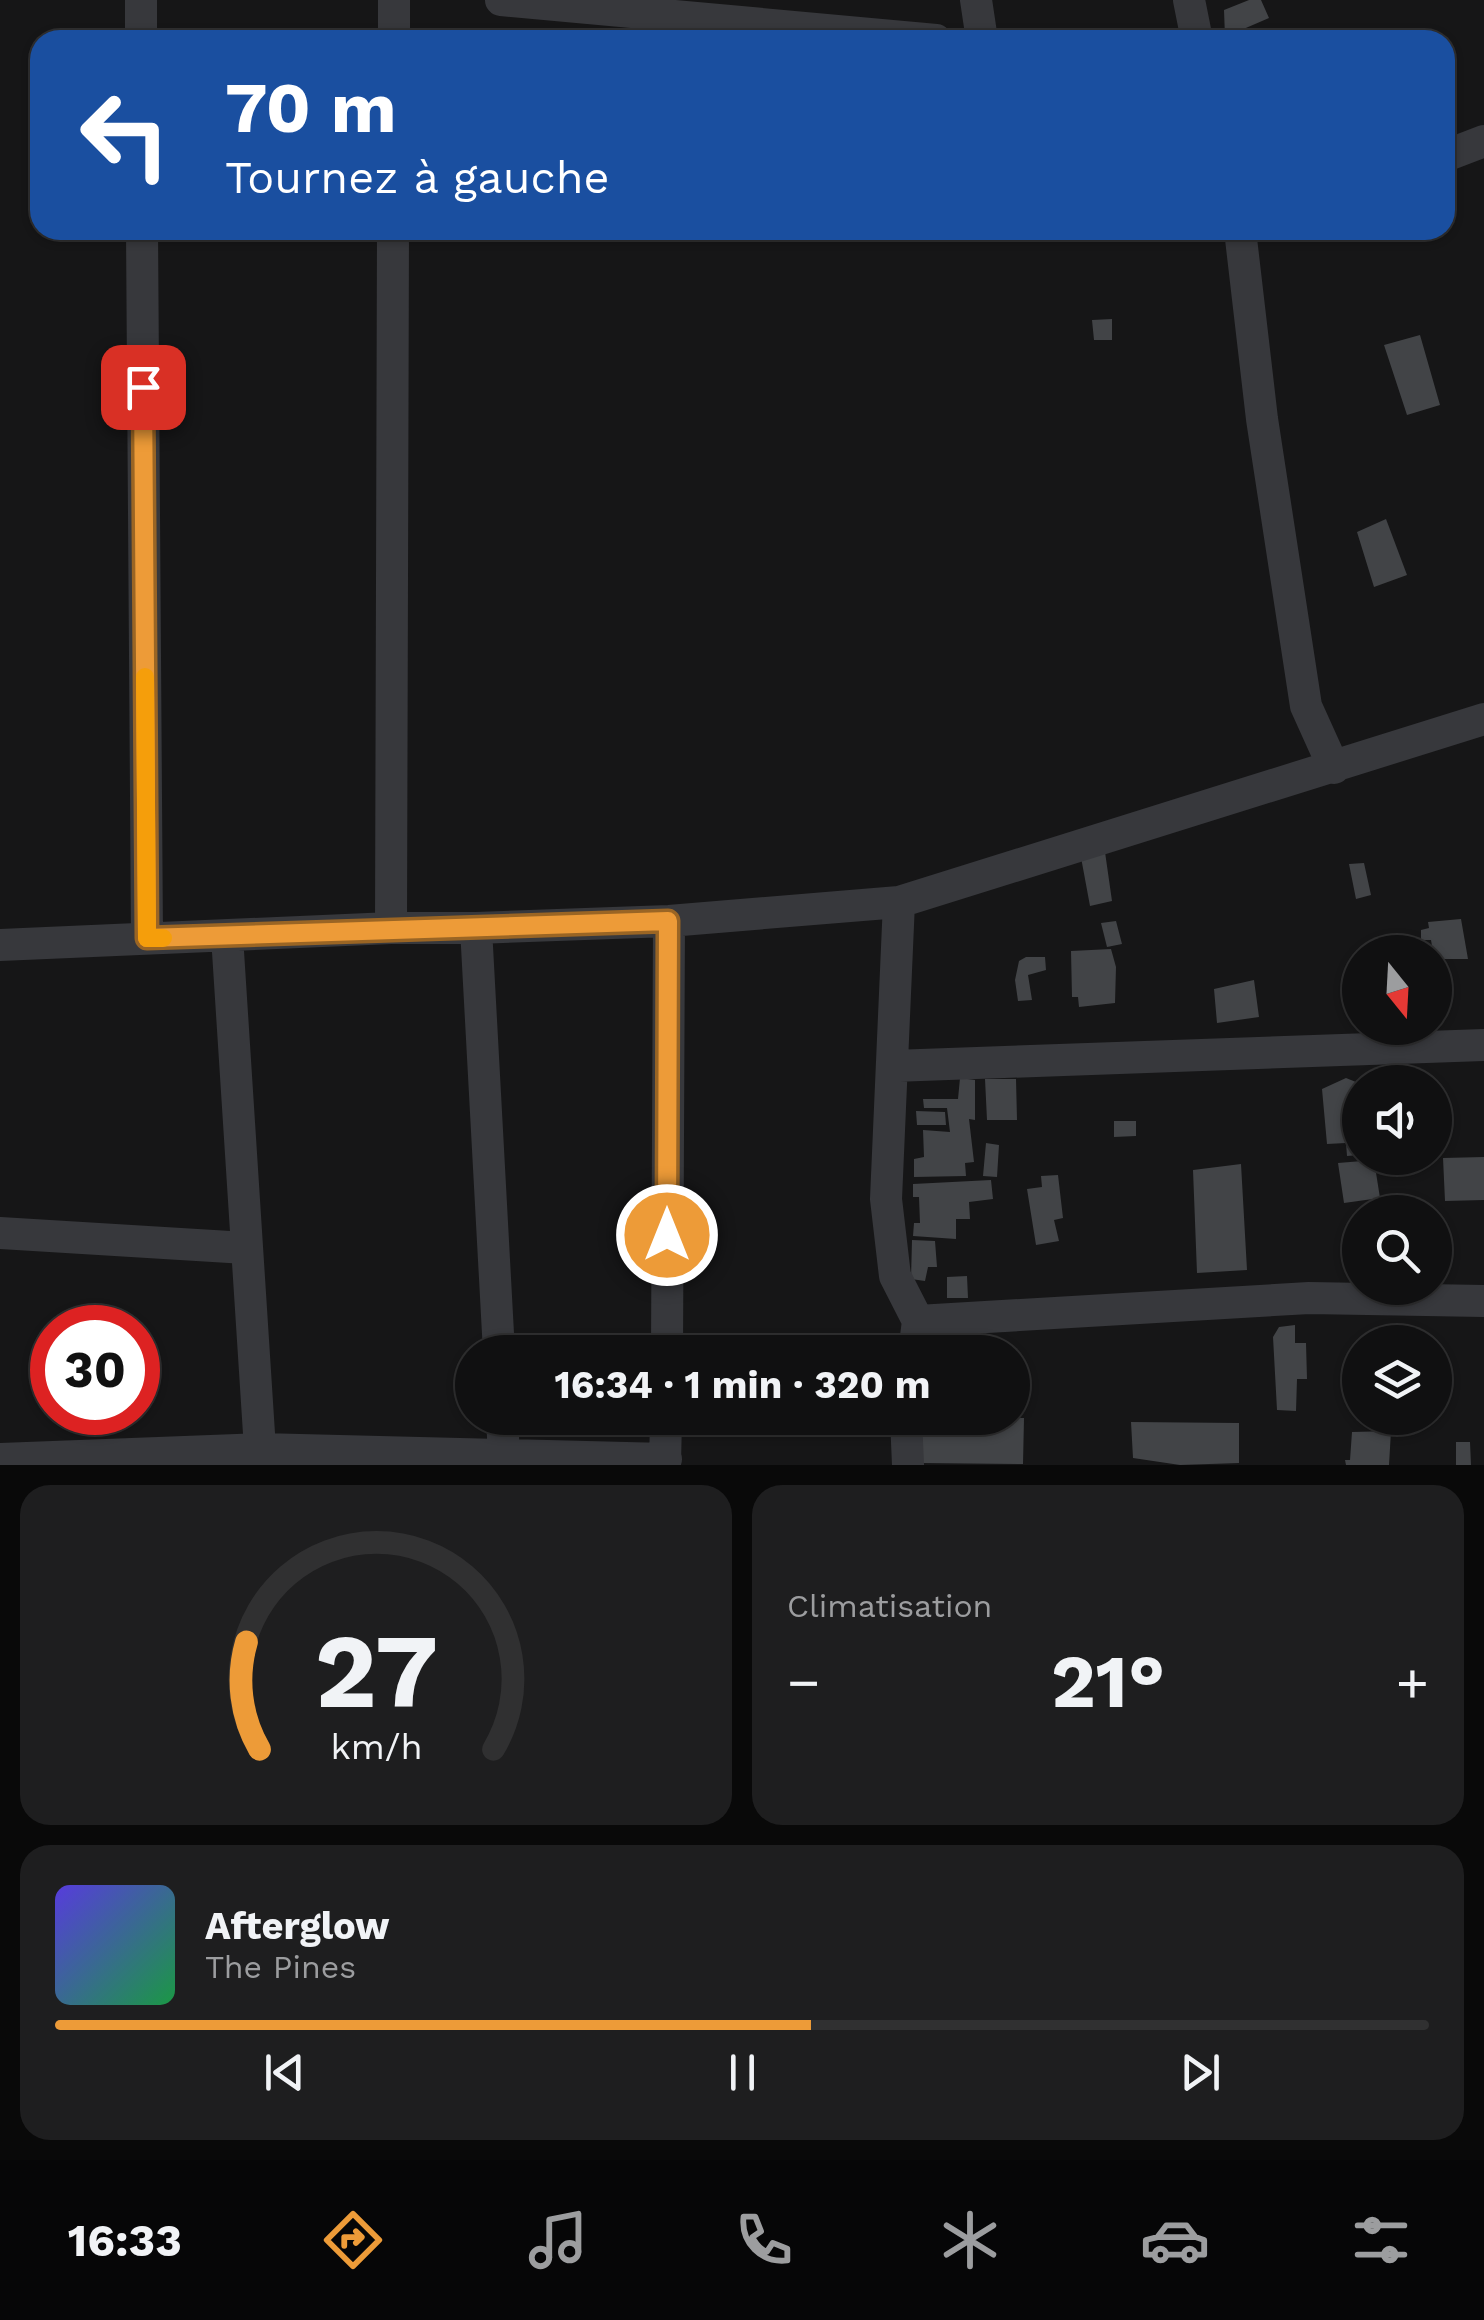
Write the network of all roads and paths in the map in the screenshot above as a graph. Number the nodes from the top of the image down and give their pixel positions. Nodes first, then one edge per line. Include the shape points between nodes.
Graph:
1 (140, 0) edge
2 (394, 0) edge
3 (501, 0) edge
4 (976, 0) edge
5 (1193, 1) edge
6 (644, 6) edge
7 (141, 30) edge
8 (394, 30) edge
9 (850, 30) edge
10 (980, 30) edge
11 (1196, 30) edge
12 (1484, 141) edge
13 (1455, 152) edge
14 (142, 240) edge
15 (394, 240) edge
16 (1241, 240) edge
17 (1484, 719) edge
18 (1334, 768) junction
19 (899, 902) junction
20 (668, 921) junction
21 (391, 928) junction
22 (476, 928) junction
23 (227, 936) junction
24 (147, 938) junction
25 (0, 945) edge
26 (1484, 1045) edge
27 (893, 1066) junction
28 (0, 1233) edge
29 (246, 1248) junction
30 (1484, 1301) edge
31 (497, 1335) edge
32 (667, 1335) edge
33 (915, 1335) edge
34 (936, 1335) edge
35 (503, 1435) edge
36 (666, 1435) edge
37 (907, 1435) edge
38 (260, 1449) junction
39 (504, 1456) junction
40 (0, 1459) edge
41 (666, 1462) edge
42 (908, 1465) edge

1 - 7 street
2 - 8 street
3 - 6 street
4 - 10 street
5 - 11 street
6 - 9 street
12 - 13 street
14 - 24 street
15 - 21 street
16 - 18 street via 1306,706
17 - 18 street
18 - 19 street
19 - 20 street
19 - 27 street
20 - 22 street
20 - 32 street
21 - 22 street
21 - 23 street
22 - 31 street
23 - 24 street
23 - 29 street
24 - 25 street
26 - 27 street
27 - 33 street via 886,1199 895,1276
28 - 29 street
29 - 38 street
30 - 34 street via 1309,1298
35 - 39 street
36 - 41 street
37 - 42 street
38 - 39 street
38 - 40 street
39 - 41 street

